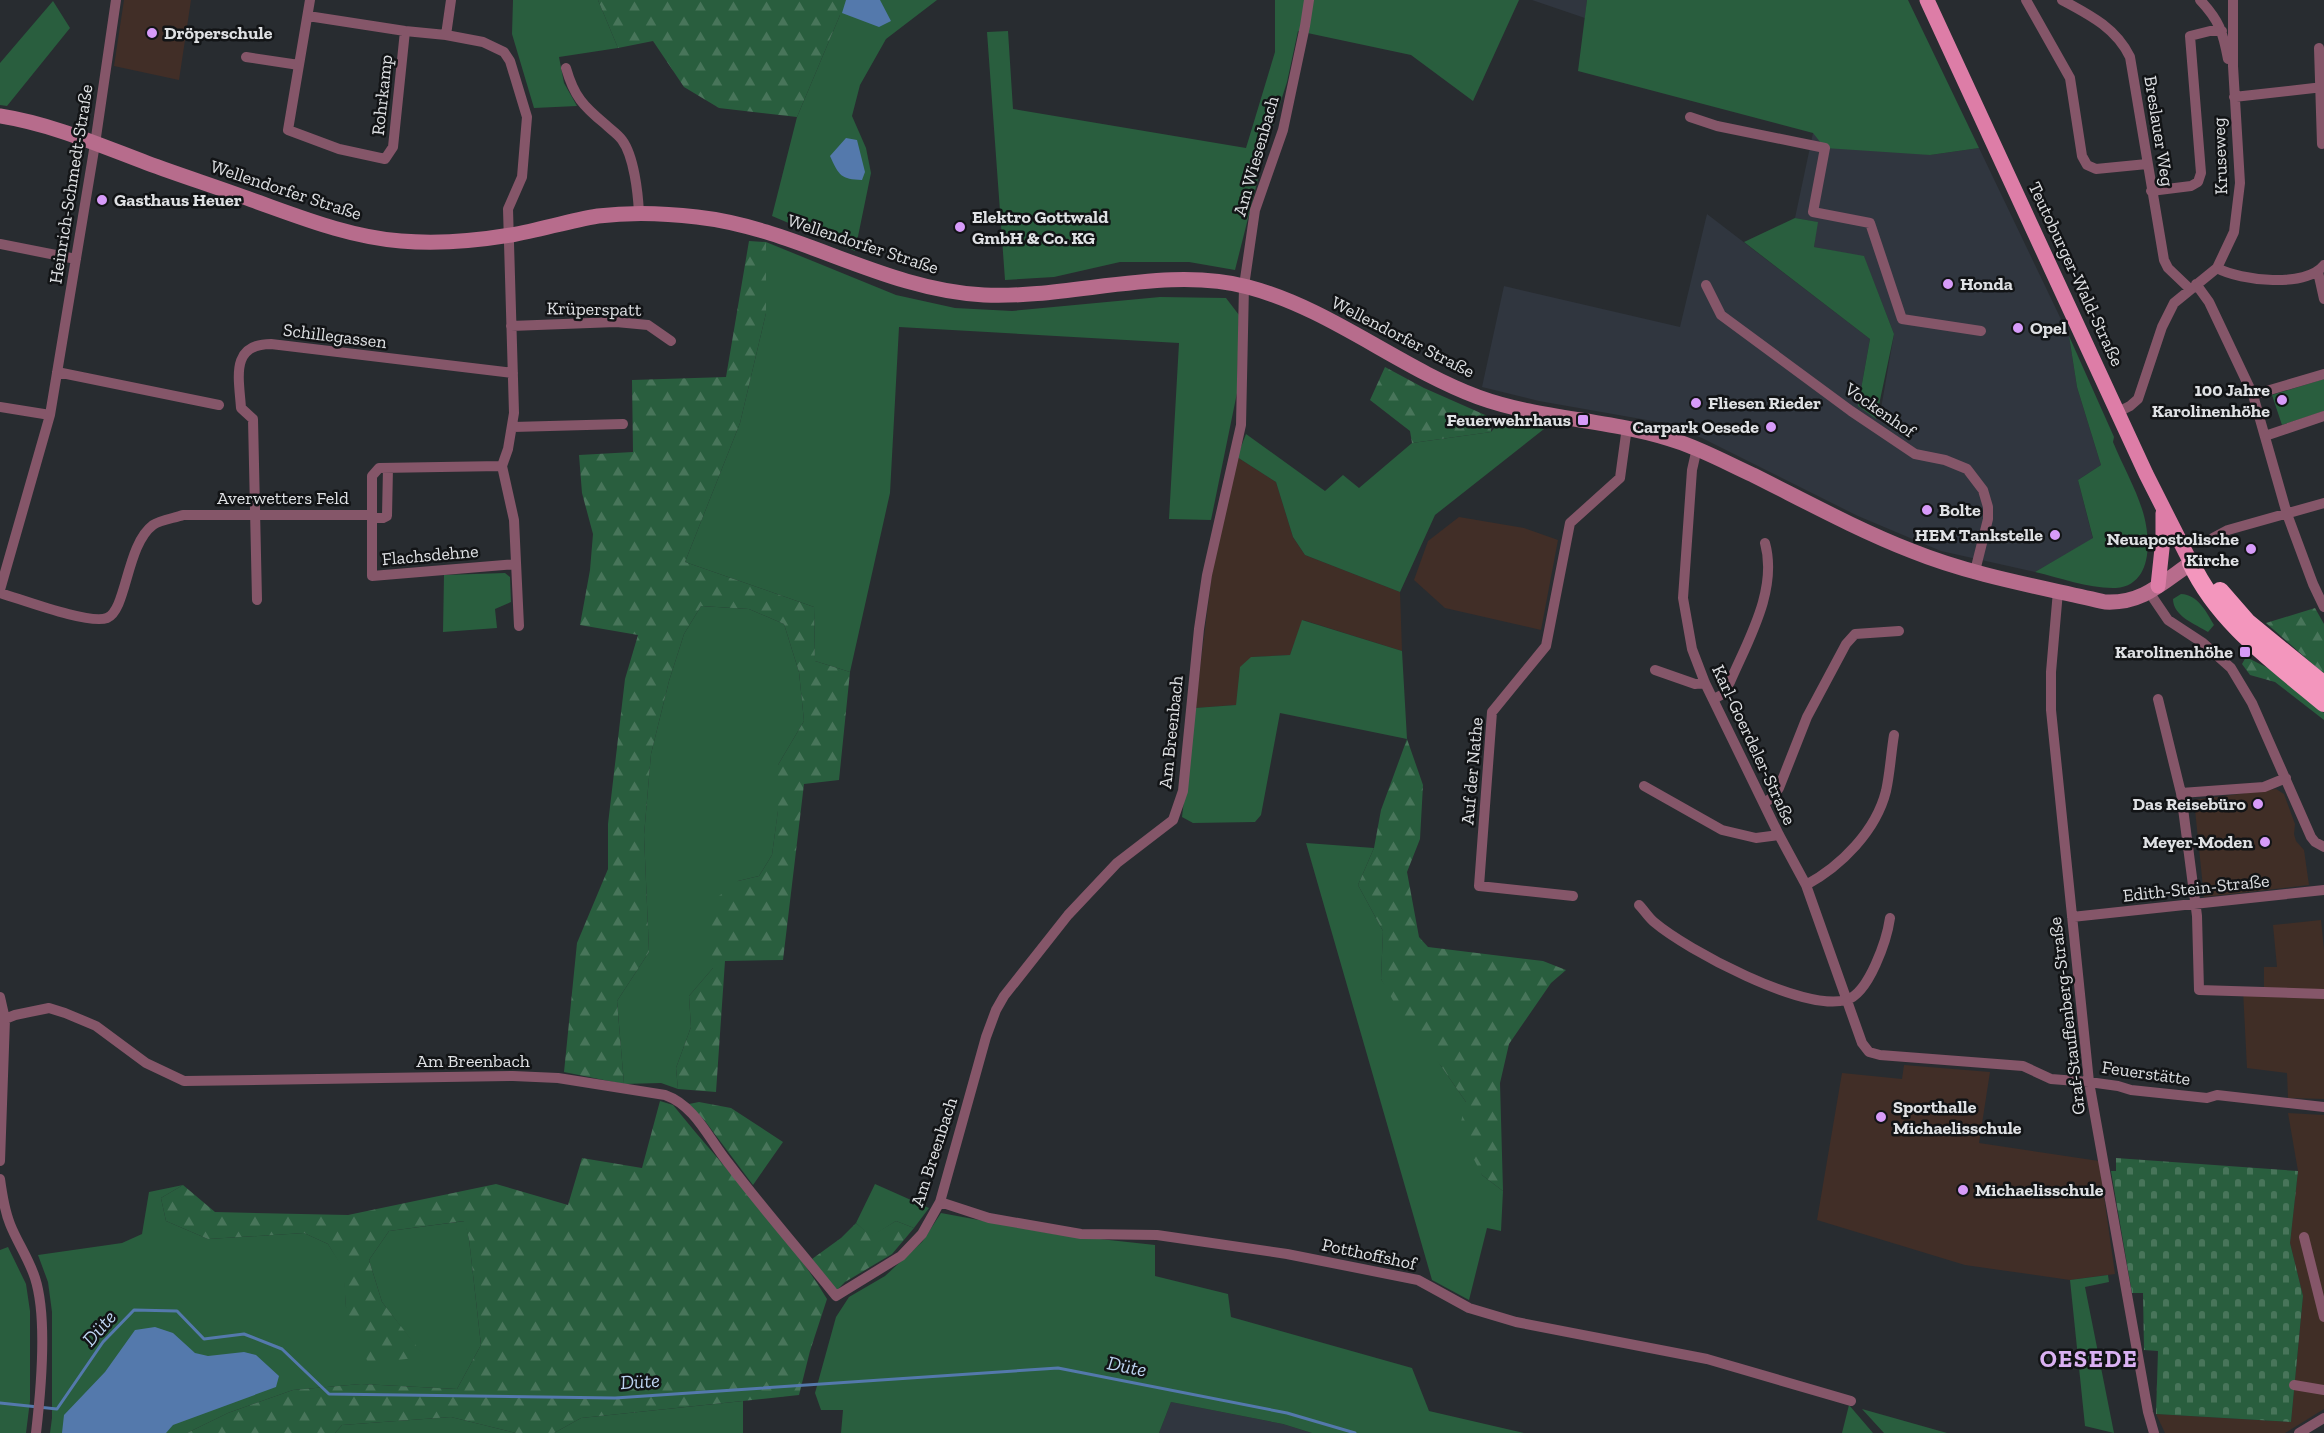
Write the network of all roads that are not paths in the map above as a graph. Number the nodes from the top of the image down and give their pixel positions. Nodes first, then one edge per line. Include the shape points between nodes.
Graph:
1 (116, 0) edge
2 (310, 0) edge
3 (451, 0) edge
4 (1309, 0) edge
5 (1927, 0) edge
6 (2026, 0) edge
7 (2062, 0) edge
8 (2200, 0) edge
9 (2233, 0) edge
10 (308, 16) junction
11 (405, 31) junction
12 (2222, 31) junction
13 (446, 35) junction
14 (2319, 48) dead end
15 (246, 57) dead end
16 (299, 65) junction
17 (2233, 66) junction
18 (566, 68) dead end
19 (2321, 87) edge
20 (2234, 97) junction
21 (0, 116) edge
22 (1690, 117) dead end
23 (95, 144) junction
24 (2322, 144) dead end
25 (2147, 164) junction
26 (2151, 191) junction
27 (639, 213) junction
28 (509, 235) junction
29 (0, 244) edge
30 (76, 259) junction
31 (2217, 268) junction
32 (2321, 269) edge
33 (1706, 285) dead end
34 (1244, 286) junction
35 (2193, 287) junction
36 (2324, 299) edge
37 (511, 326) junction
38 (1981, 331) dead end
39 (671, 341) dead end
40 (57, 372) junction
41 (513, 373) junction
42 (2324, 374) edge
43 (2253, 395) junction
44 (219, 405) dead end
45 (0, 407) edge
46 (2118, 412) junction
47 (50, 415) junction
48 (2324, 416) edge
49 (623, 424) dead end
50 (513, 427) junction
51 (1627, 427) junction
52 (2265, 436) junction
53 (1697, 448) junction
54 (502, 466) junction
55 (388, 468) junction
56 (2324, 503) edge
57 (2163, 510) junction
58 (255, 514) junction
59 (2287, 514) junction
60 (372, 517) junction
61 (2213, 538) dead end
62 (1765, 543) dead end
63 (2191, 563) junction
64 (516, 564) junction
65 (1975, 571) junction
66 (2154, 589) junction
67 (2058, 591) junction
68 (0, 592) edge
69 (257, 600) dead end
70 (2323, 604) edge
71 (519, 626) dead end
72 (1899, 631) dead end
73 (1655, 670) dead end
74 (1705, 683) junction
75 (2324, 686) edge
76 (1714, 699) junction
77 (2158, 699) dead end
78 (2324, 703) edge
79 (1894, 735) dead end
80 (2286, 778) junction
81 (1644, 786) dead end
82 (2181, 793) junction
83 (1764, 802) junction
84 (1779, 835) junction
85 (2324, 847) edge
86 (1806, 885) junction
87 (2324, 890) edge
88 (1573, 896) dead end
89 (1639, 904) dead end
90 (2195, 905) junction
91 (2072, 917) junction
92 (1890, 918) dead end
93 (2324, 994) edge
94 (0, 997) edge
95 (1848, 1000) junction
96 (5, 1019) junction
97 (1862, 1043) joint
98 (2089, 1082) junction
99 (2324, 1107) edge
100 (0, 1161) edge
101 (0, 1179) edge
102 (940, 1202) junction
103 (2304, 1237) dead end
104 (2324, 1317) edge
105 (2294, 1385) dead end
106 (2324, 1390) edge
107 (1851, 1401) dead end
108 (2324, 1418) edge
109 (36, 1433) edge
110 (2154, 1433) edge
111 (2299, 1433) edge

1 - 23 street, Heinrich-Schmedt-Straße
2 - 10 street, Rohrkamp
3 - 13 street
4 - 34 street, Am Wiesenbach via 1283,129 1255,210
5 - 46 main road, Teutoburger-Wald-Straße
6 - 25 street via 2070,78 2082,156 2087,165 2096,169
7 - 25 street, Breslauer Weg via 2101,21 2126,47
8 - 12 street
9 - 17 street, Kruseweg
10 - 11 street
10 - 16 street, Rohrkamp
11 - 13 street
11 - 16 street, Rohrkamp via 393,147 385,159 339,149 289,131
12 - 17 street
12 - 26 street via 2190,36 2201,173 2198,182
13 - 28 street via 483,42 504,52 510,61 526,117 522,177 508,208
14 - 19 street
15 - 16 street
17 - 20 street, Kruseweg
18 - 27 street via 572,89 588,110 622,140 638,195
19 - 20 street
19 - 24 street
20 - 31 street, Kruseweg via 2238,208 2234,232
21 - 23 street, Wellendorfer Straße via 46,126
22 - 38 street via 1825,148 1813,212 1870,223 1902,319
23 - 28 street, Wellendorfer Straße via 299,218 358,235 431,241
23 - 30 street, Heinrich-Schmedt-Straße
25 - 26 street, Breslauer Weg
26 - 35 street, Breslauer Weg via 2164,260 2168,268
27 - 28 street, Wellendorfer Straße via 597,217
27 - 34 street, Wellendorfer Straße via 695,216 745,226 940,290 983,295 1046,294 1192,280
28 - 37 street
29 - 30 street
30 - 40 street, Heinrich-Schmedt-Straße
31 - 32 street via 2281,281
31 - 35 street, Kruseweg
32 - 36 street
33 - 65 street, Vockenhof via 1721,315 1851,411 1915,454 1967,469 1983,490 1988,507
34 - 51 street, Wellendorfer Straße via 1292,302 1434,378 1477,396 1536,412
34 - 102 street, Am Breenbach via 1241,425 1207,575 1183,791 1173,820 1117,862 1068,915 1004,996 986,1037
35 - 43 street via 2209,302
35 - 46 street, Kruseweg via 2174,303 2166,319 2138,399
37 - 39 street, Krüperspatt via 616,322 648,325
37 - 41 street
40 - 44 street
40 - 47 street, Heinrich-Schmedt-Straße
41 - 50 street
41 - 58 street, Schillegassen via 259,344 249,348 239,368 241,408 253,419
42 - 43 street
43 - 52 street
45 - 47 street
46 - 57 main road, Teutoburger-Wald-Straße
47 - 68 street, Heinrich-Schmedt-Straße
48 - 52 street
49 - 50 street
50 - 54 street
51 - 53 street, Wellendorfer Straße
51 - 88 street, Auf der Nathe via 1620,477 1570,523 1546,646 1492,712 1479,886
52 - 59 street
53 - 65 street, Wellendorfer Straße via 1909,550
53 - 74 street, Karl-Goerdeler-Straße via 1683,598 1692,649
54 - 55 street
54 - 64 street via 514,520
55 - 60 street, Averwetters Feld via 379,468 372,476
55 - 60 street via 387,516
56 - 59 street
57 - 63 main road, Teutoburger-Wald-Straße
57 - 66 main road via 2163,539
58 - 60 street, Averwetters Feld
58 - 68 street, Averwetters Feld via 183,515 154,524 140,540 116,612 106,618 87,619
58 - 69 street
59 - 61 street
59 - 70 street
60 - 64 street, Flachsdehne via 372,576
62 - 76 street via 1769,558 1763,605 1730,682 1723,694
63 - 66 street, Wellendorfer Straße
63 - 75 highway via 2211,579 2247,622
63 - 78 highway via 2202,587 2230,622
64 - 71 street
65 - 67 street, Wellendorfer Straße
66 - 67 street, Wellendorfer Straße via 2130,601 2117,602
66 - 80 street via 2168,620 2204,643 2231,668 2252,703
67 - 91 street, Graf-Stauffenberg-Straße via 2051,710
72 - 83 street via 1855,634 1846,644 1807,717 1779,788
73 - 74 street via 1695,684
74 - 76 street, Karl-Goerdeler-Straße
76 - 83 street, Karl-Goerdeler-Straße
77 - 82 street
79 - 86 street via 1886,791 1873,823 1851,850
80 - 82 street via 2264,787
80 - 85 street via 2311,837
81 - 84 street via 1722,830 1756,838
82 - 90 street
83 - 84 street, Karl-Goerdeler-Straße
84 - 86 street, Karl-Goerdeler-Straße
86 - 95 street, Karl-Goerdeler-Straße
87 - 90 street, Edith-Stein-Straße
89 - 95 street via 1653,921 1684,943 1745,975 1805,998
90 - 91 street, Edith-Stein-Straße
90 - 93 street via 2199,990
91 - 98 street, Graf-Stauffenberg-Straße
92 - 95 street via 1888,936 1877,961 1862,987
94 - 96 street
95 - 97 street, Karl-Goerdeler-Straße
96 - 100 street
96 - 102 street, Am Breenbach via 49,1008 65,1013 96,1026 146,1064 184,1081 513,1076 558,1078 664,1095 689,1110 836,1296 901,1256 922,1234
97 - 98 street, Feuerstätte via 1869,1052 1880,1055 2023,1066 2051,1079
98 - 99 street, Feuerstätte via 2131,1090
98 - 110 street, Graf-Stauffenberg-Straße
101 - 109 street via 9,1222 39,1294
102 - 107 street, Potthoffshof via 1001,1220 1081,1233 1157,1235 1287,1254 1418,1280 1469,1308 1516,1322 1707,1359
103 - 104 street
105 - 106 street
108 - 111 street

